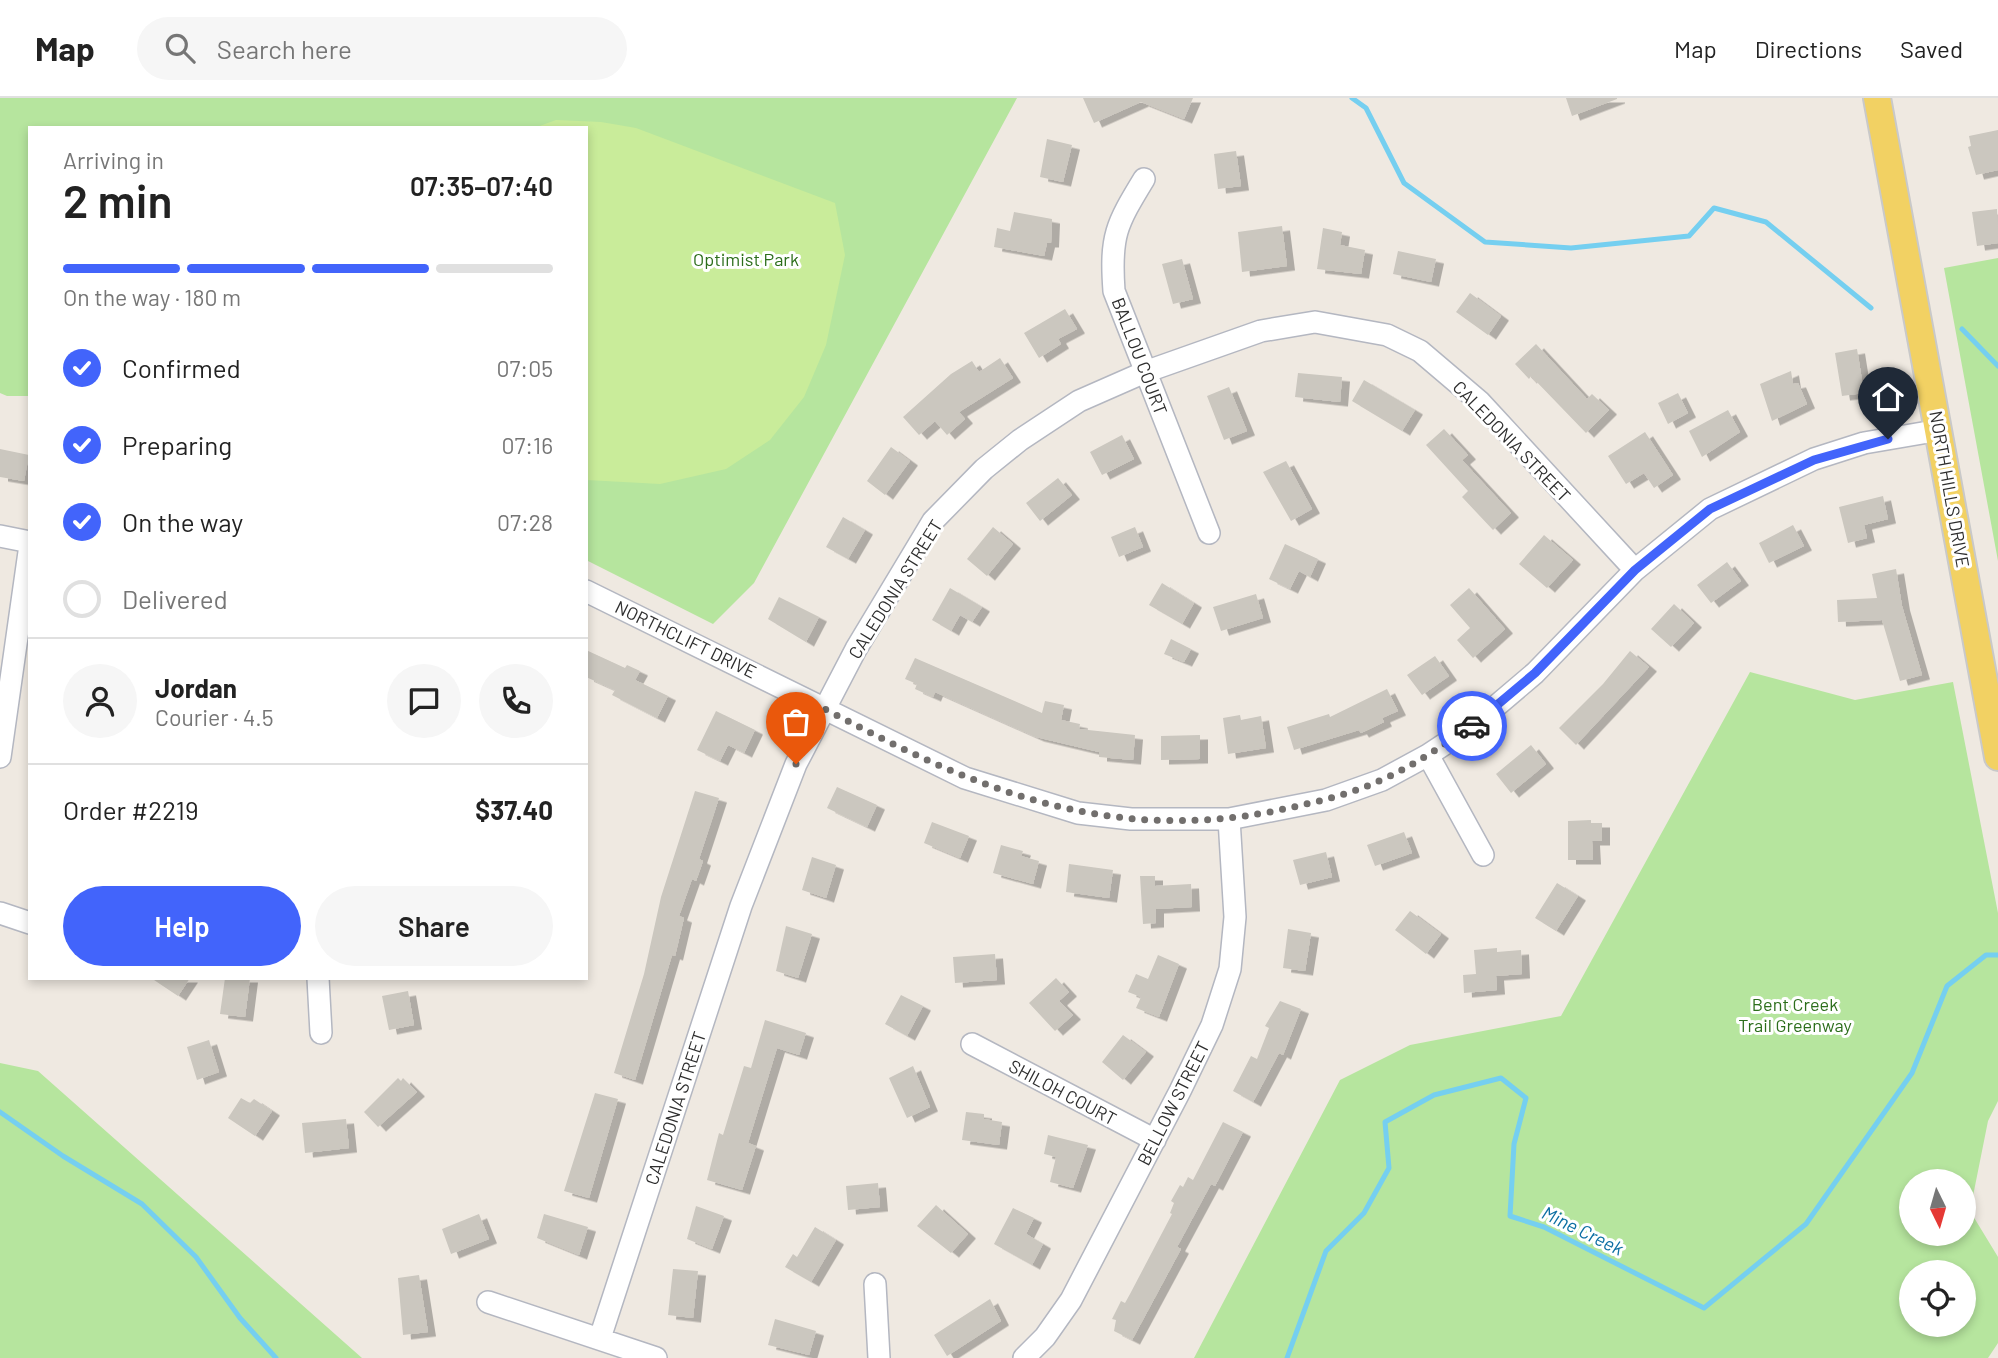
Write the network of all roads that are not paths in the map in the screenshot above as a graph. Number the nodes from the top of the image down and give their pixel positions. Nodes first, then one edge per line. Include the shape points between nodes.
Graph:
1 (1877, 98) edge
2 (1144, 178) dead end
3 (1145, 372) junction
4 (1940, 429) junction
5 (1209, 533) dead end
6 (0, 536) edge
7 (28, 543) edge
8 (28, 558) edge
9 (1635, 570) junction
10 (588, 592) edge
11 (825, 709) junction
12 (1995, 724) edge
13 (1428, 755) junction
14 (0, 757) edge
15 (1998, 757) edge
16 (1229, 820) junction
17 (1483, 855) dead end
18 (0, 913) edge
19 (28, 922) edge
20 (318, 980) edge
21 (321, 1033) dead end
22 (972, 1044) dead end
23 (1155, 1140) junction
24 (875, 1284) dead end
25 (488, 1302) dead end
26 (600, 1338) junction
27 (656, 1358) edge
28 (879, 1358) edge
29 (1024, 1358) edge

1 - 4 main road, NORTH HILLS DRIVE
2 - 3 street, BALLOU COURT via 1117,225 1111,254 1114,291
3 - 5 street, BALLOU COURT
3 - 9 street, CALEDONIA STREET via 1261,331 1314,322 1387,335 1420,351 1480,402
3 - 11 street, CALEDONIA STREET via 1079,401 1020,440 933,521
4 - 9 street, NORTHCLIFT DRIVE via 1864,443 1779,475 1710,509
4 - 12 main road, NORTH HILLS DRIVE
6 - 7 street
8 - 14 street
9 - 13 street, NORTHCLIFT DRIVE via 1535,673 1475,724
10 - 11 street, NORTHCLIFT DRIVE
11 - 16 street, NORTHCLIFT DRIVE via 965,778 1078,813 1131,819
11 - 26 street, CALEDONIA STREET via 768,830
12 - 15 main road, NORTH HILLS DRIVE
13 - 16 street, NORTHCLIFT DRIVE via 1382,780 1326,800
13 - 17 street
16 - 23 street, BELLOW STREET via 1235,917 1230,969 1212,1025
18 - 19 street
20 - 21 street
22 - 23 street, SHILOH COURT
23 - 29 street, BELLOW STREET via 1071,1300
24 - 28 street
25 - 26 street
26 - 27 street

